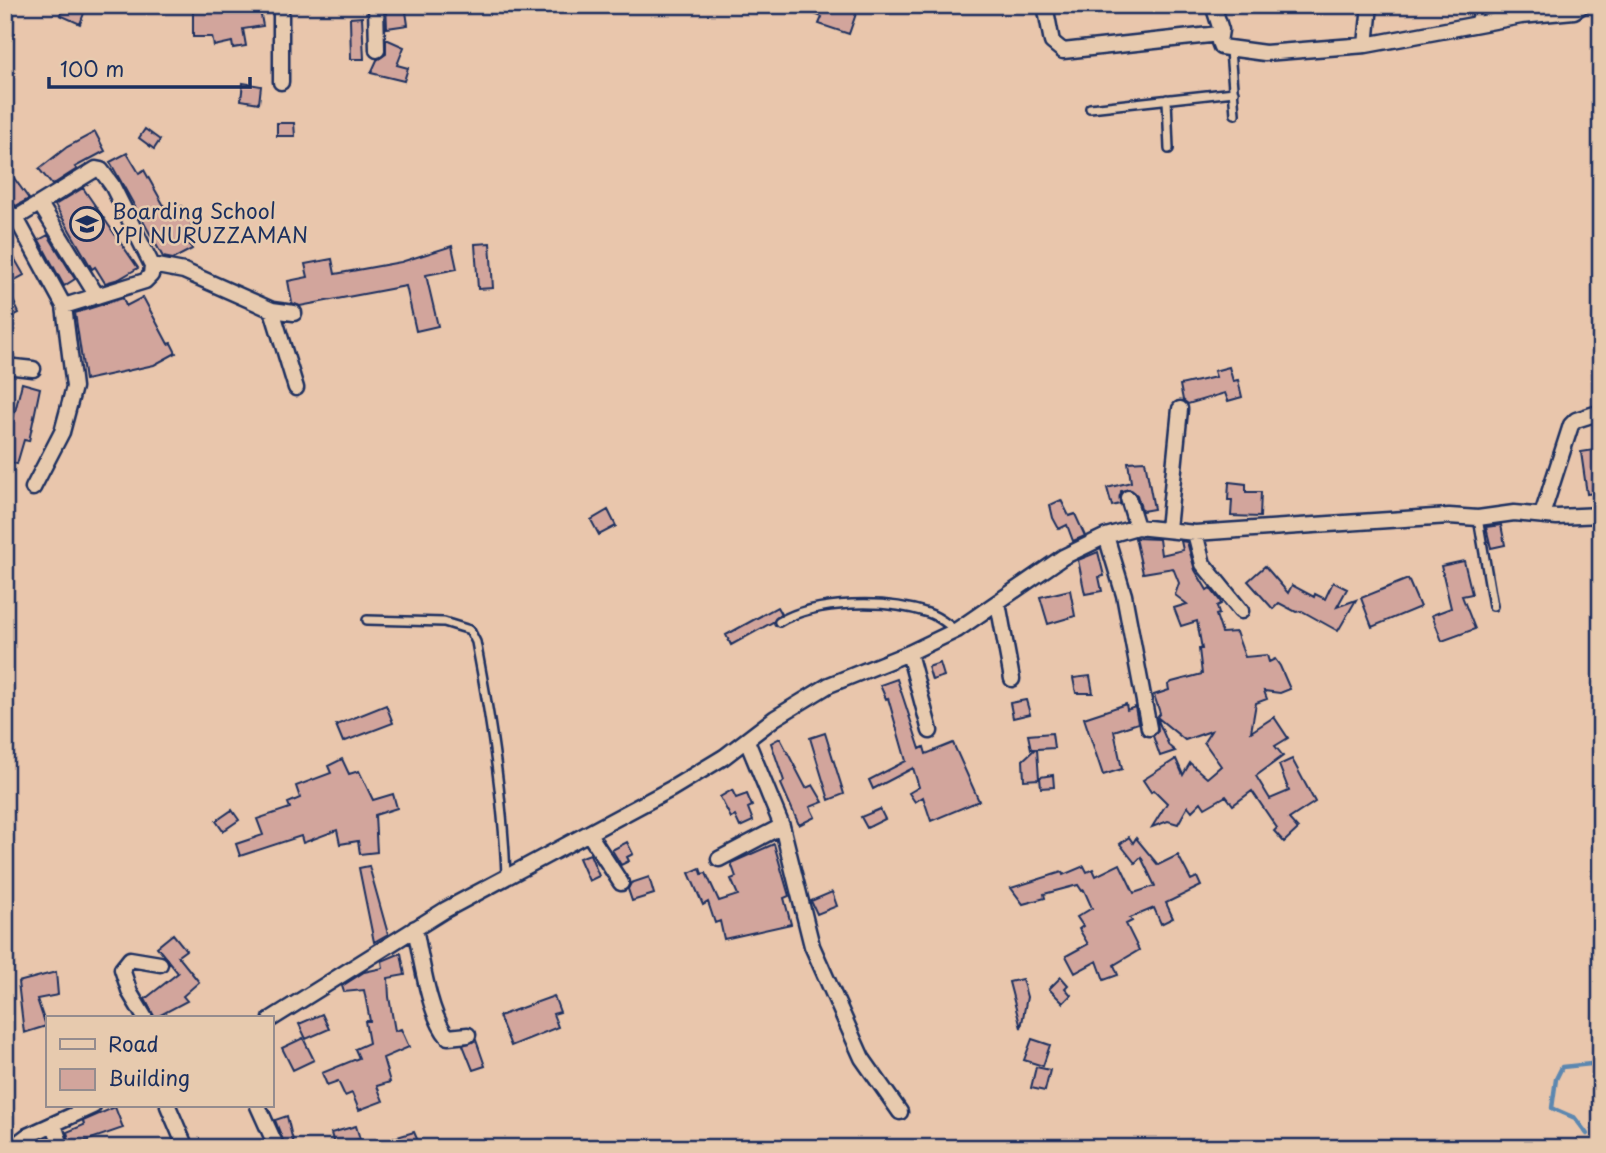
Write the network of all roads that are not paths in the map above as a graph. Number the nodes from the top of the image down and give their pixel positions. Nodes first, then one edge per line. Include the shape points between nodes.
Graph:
1 (281, 5) edge
2 (376, 5) edge
3 (1045, 5) edge
4 (1213, 5) edge
5 (1370, 5) edge
6 (1481, 5) edge
7 (1583, 5) edge
8 (1474, 24) junction
9 (1219, 34) junction
10 (1367, 45) junction
11 (377, 50) dead end
12 (1230, 50) junction
13 (281, 82) dead end
14 (1234, 92) junction
15 (1167, 99) junction
16 (1090, 108) dead end
17 (1235, 114) dead end
18 (1169, 149) dead end
19 (40, 204) junction
20 (11, 214) edge
21 (152, 265) junction
22 (97, 296) junction
23 (64, 306) junction
24 (272, 310) junction
25 (294, 313) dead end
26 (5, 366) edge
27 (33, 369) dead end
28 (296, 388) dead end
29 (1180, 410) dead end
30 (1601, 412) edge
31 (33, 488) dead end
32 (1128, 498) dead end
33 (1601, 514) edge
34 (1542, 515) junction
35 (1478, 518) junction
36 (1137, 527) junction
37 (1168, 529) junction
38 (1195, 533) junction
39 (1106, 536) junction
40 (998, 603) junction
41 (1493, 606) dead end
42 (1241, 611) dead end
43 (367, 620) dead end
44 (779, 622) dead end
45 (957, 630) junction
46 (909, 653) junction
47 (1012, 679) dead end
48 (1149, 728) dead end
49 (930, 731) dead end
50 (747, 741) junction
51 (782, 826) junction
52 (589, 834) junction
53 (719, 859) dead end
54 (506, 876) junction
55 (621, 883) dead end
56 (415, 929) junction
57 (160, 964) dead end
58 (144, 1016) edge
59 (273, 1017) edge
60 (468, 1035) dead end
61 (89, 1108) edge
62 (169, 1108) edge
63 (259, 1108) edge
64 (900, 1112) dead end
65 (54, 1125) junction
66 (11, 1148) edge
67 (62, 1148) edge
68 (186, 1148) edge
69 (277, 1148) edge

1 - 13 street
2 - 11 street
3 - 9 street via 1052,42 1063,51
4 - 9 street
5 - 10 street
6 - 8 lane
7 - 8 street via 1559,14
8 - 10 street
9 - 12 street via 1221,47
10 - 12 street via 1265,53
12 - 14 lane
14 - 15 lane
14 - 17 lane
15 - 16 lane
15 - 18 lane
19 - 20 street
19 - 21 street via 101,170
19 - 22 street
20 - 23 street
21 - 22 street via 145,281
21 - 24 street via 184,271
22 - 23 street
23 - 31 street via 75,387 62,432
24 - 25 street
24 - 28 street
26 - 27 street
29 - 37 street
30 - 34 street via 1571,425
32 - 36 street
33 - 34 street
34 - 35 street
35 - 38 street via 1449,516
35 - 41 lane
36 - 37 street
36 - 39 street
37 - 38 street
38 - 42 street via 1203,564
39 - 40 street via 1063,556
39 - 48 street via 1124,595
40 - 45 street
40 - 47 street
43 - 54 lane via 444,622 470,630 492,725 504,811
44 - 45 lane via 794,613 859,605 923,612
45 - 46 street
46 - 49 street
46 - 50 street via 829,685
50 - 51 street
50 - 52 street
51 - 53 street
51 - 64 street via 812,947 862,1058
52 - 54 street
52 - 55 street
54 - 56 street
56 - 59 street
56 - 60 street via 443,1031 448,1037
57 - 58 street via 130,959 122,969
61 - 65 street
62 - 68 street
63 - 69 street
65 - 66 street
65 - 67 street

